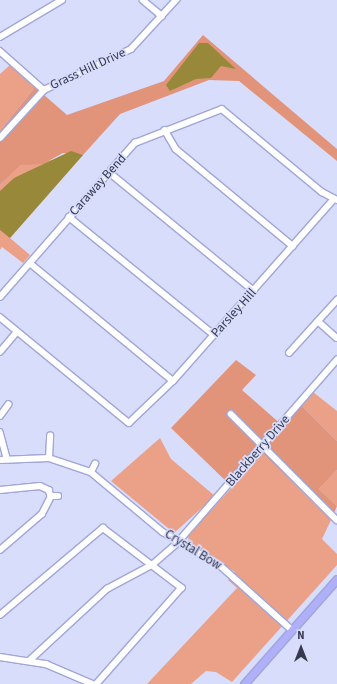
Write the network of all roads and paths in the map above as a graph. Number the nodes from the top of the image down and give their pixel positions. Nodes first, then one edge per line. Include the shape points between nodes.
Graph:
1 (62, 0) edge
2 (143, 0) edge
3 (176, 0) edge
4 (162, 16) junction
5 (0, 37) edge
6 (0, 51) edge
7 (44, 90) junction
8 (165, 130) junction
9 (0, 138) edge
10 (110, 173) junction
11 (336, 199) edge
12 (69, 217) junction
13 (293, 246) junction
14 (30, 263) junction
15 (254, 291) junction
16 (0, 297) edge
17 (337, 300) edge
18 (0, 317) edge
19 (318, 321) junction
20 (17, 332) junction
21 (214, 336) junction
22 (337, 338) edge
23 (0, 352) edge
24 (289, 353) dead end
25 (337, 360) edge
26 (173, 381) junction
27 (8, 405) dead end
28 (230, 414) dead end
29 (0, 416) edge
30 (0, 432) edge
31 (50, 436) dead end
32 (262, 448) junction
33 (49, 458) junction
34 (7, 459) junction
35 (0, 460) edge
36 (95, 464) dead end
37 (91, 472) junction
38 (0, 490) edge
39 (52, 496) junction
40 (58, 496) dead end
41 (337, 520) edge
42 (178, 542) junction
43 (0, 550) edge
44 (152, 565) junction
45 (337, 579) edge
46 (0, 615) edge
47 (292, 630) junction
48 (0, 658) edge
49 (30, 660) junction
50 (93, 684) edge
51 (97, 684) edge
52 (244, 684) edge

1 - 5 street
2 - 4 street
3 - 4 street, Grass Hill Drive
4 - 7 street, Grass Hill Drive via 123,54 61,79
6 - 7 street
7 - 9 street, Grass Hill Drive
8 - 10 street, Caraway Bend via 136,143
8 - 11 street, Caraway Bend via 222,109
8 - 13 street via 176,149
10 - 12 street, Caraway Bend
10 - 15 street
11 - 13 street, Parsley Hill
12 - 14 street, Caraway Bend
12 - 21 street
13 - 15 street, Parsley Hill
14 - 16 street, Caraway Bend
14 - 26 street
15 - 21 street, Parsley Hill
17 - 19 street
18 - 20 street
19 - 22 street
19 - 24 street
20 - 23 street
20 - 26 street, Parsley Hill via 129,423
21 - 26 street, Parsley Hill
25 - 32 street, Blackberry Drive
27 - 29 street
28 - 32 street
30 - 34 street
31 - 33 street
32 - 41 street
32 - 42 street, Blackberry Drive
33 - 34 street, Crystal Bow
33 - 37 street, Crystal Bow
34 - 35 street, Crystal Bow
36 - 37 street
37 - 42 street, Crystal Bow
38 - 39 street via 40,486 49,490
39 - 40 street
39 - 43 street via 42,514
42 - 44 street, Blackberry Drive
42 - 47 street, Crystal Bow via 221,566
44 - 46 street via 103,528
44 - 49 street, Blackberry Drive via 107,589
44 - 51 street via 182,588
45 - 47 main road
47 - 52 main road
48 - 49 street
49 - 50 street

